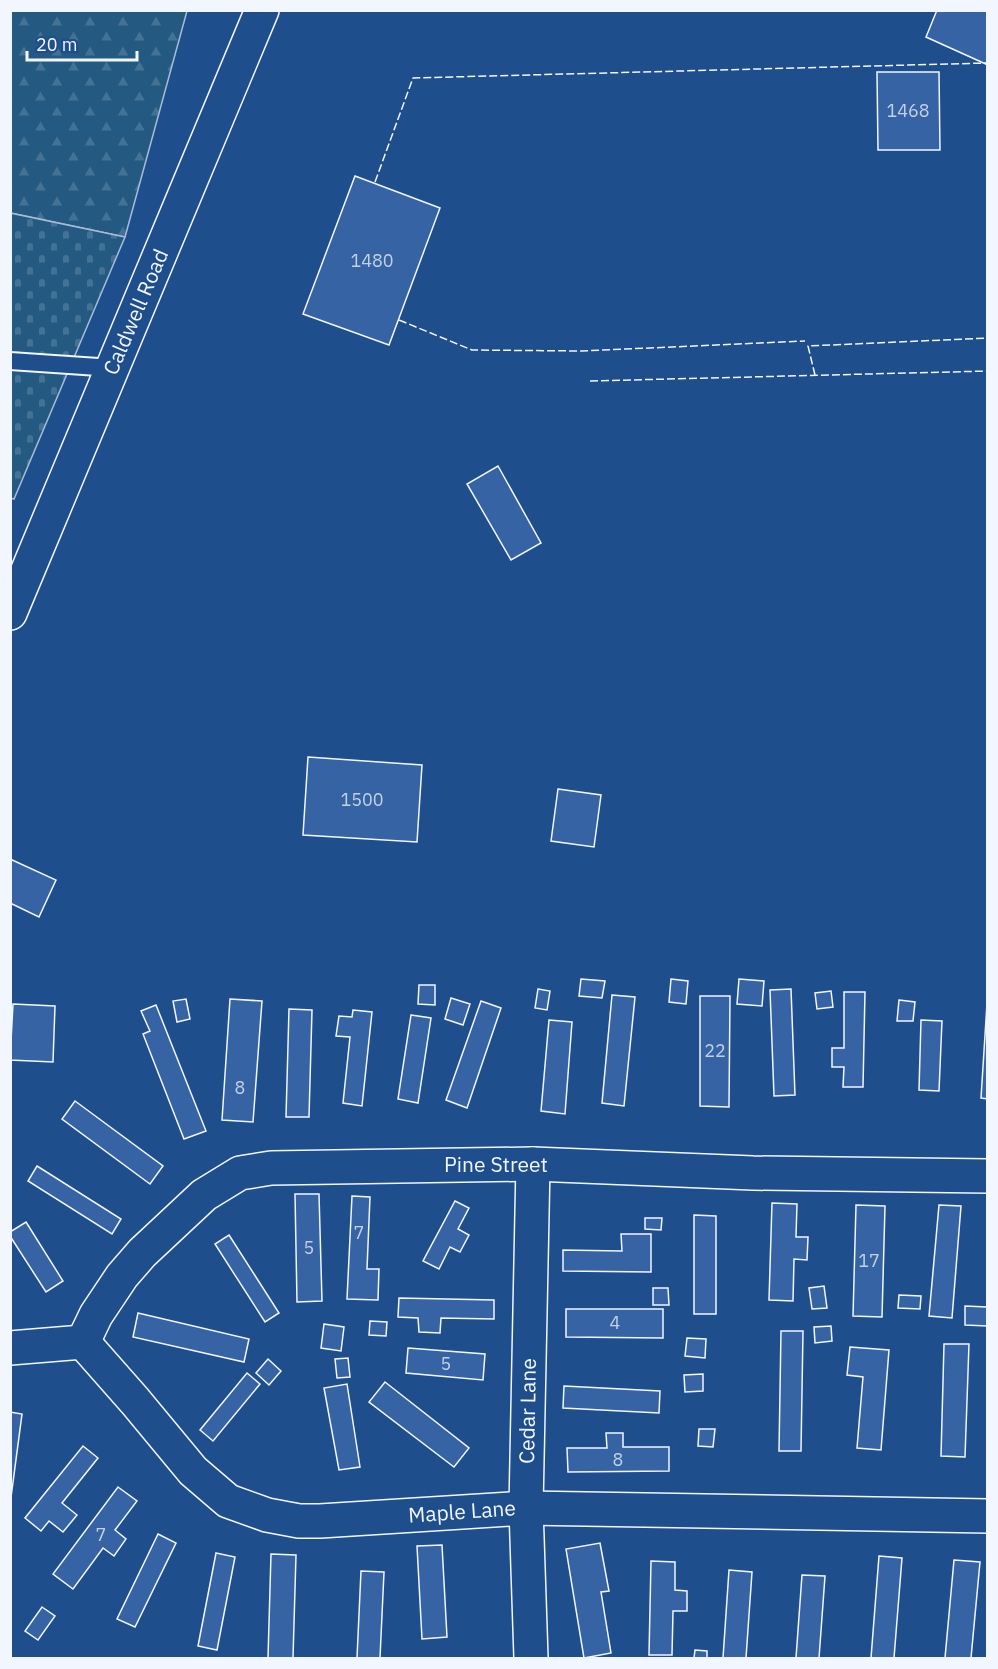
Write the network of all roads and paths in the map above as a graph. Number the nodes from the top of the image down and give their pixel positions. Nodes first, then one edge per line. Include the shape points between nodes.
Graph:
1 (262, 10) edge
2 (10, 361) edge
3 (113, 368) junction
4 (10, 613) edge
5 (533, 1164) junction
6 (987, 1176) edge
7 (83, 1342) junction
8 (10, 1348) edge
9 (526, 1508) junction
10 (987, 1516) edge
11 (531, 1659) edge

1 - 3 street, Caldwell Road
2 - 3 lane
3 - 4 street, Caldwell Road
5 - 6 street, Pine Street via 753,1173
5 - 7 street, Pine Street via 271,1168 240,1173 204,1195 142,1253 104,1301
5 - 9 street, Cedar Lane
7 - 8 street
7 - 9 street, Maple Lane via 192,1472 228,1501 247,1509 299,1521 320,1521
9 - 10 street, Maple Lane
9 - 11 street, Cedar Lane

